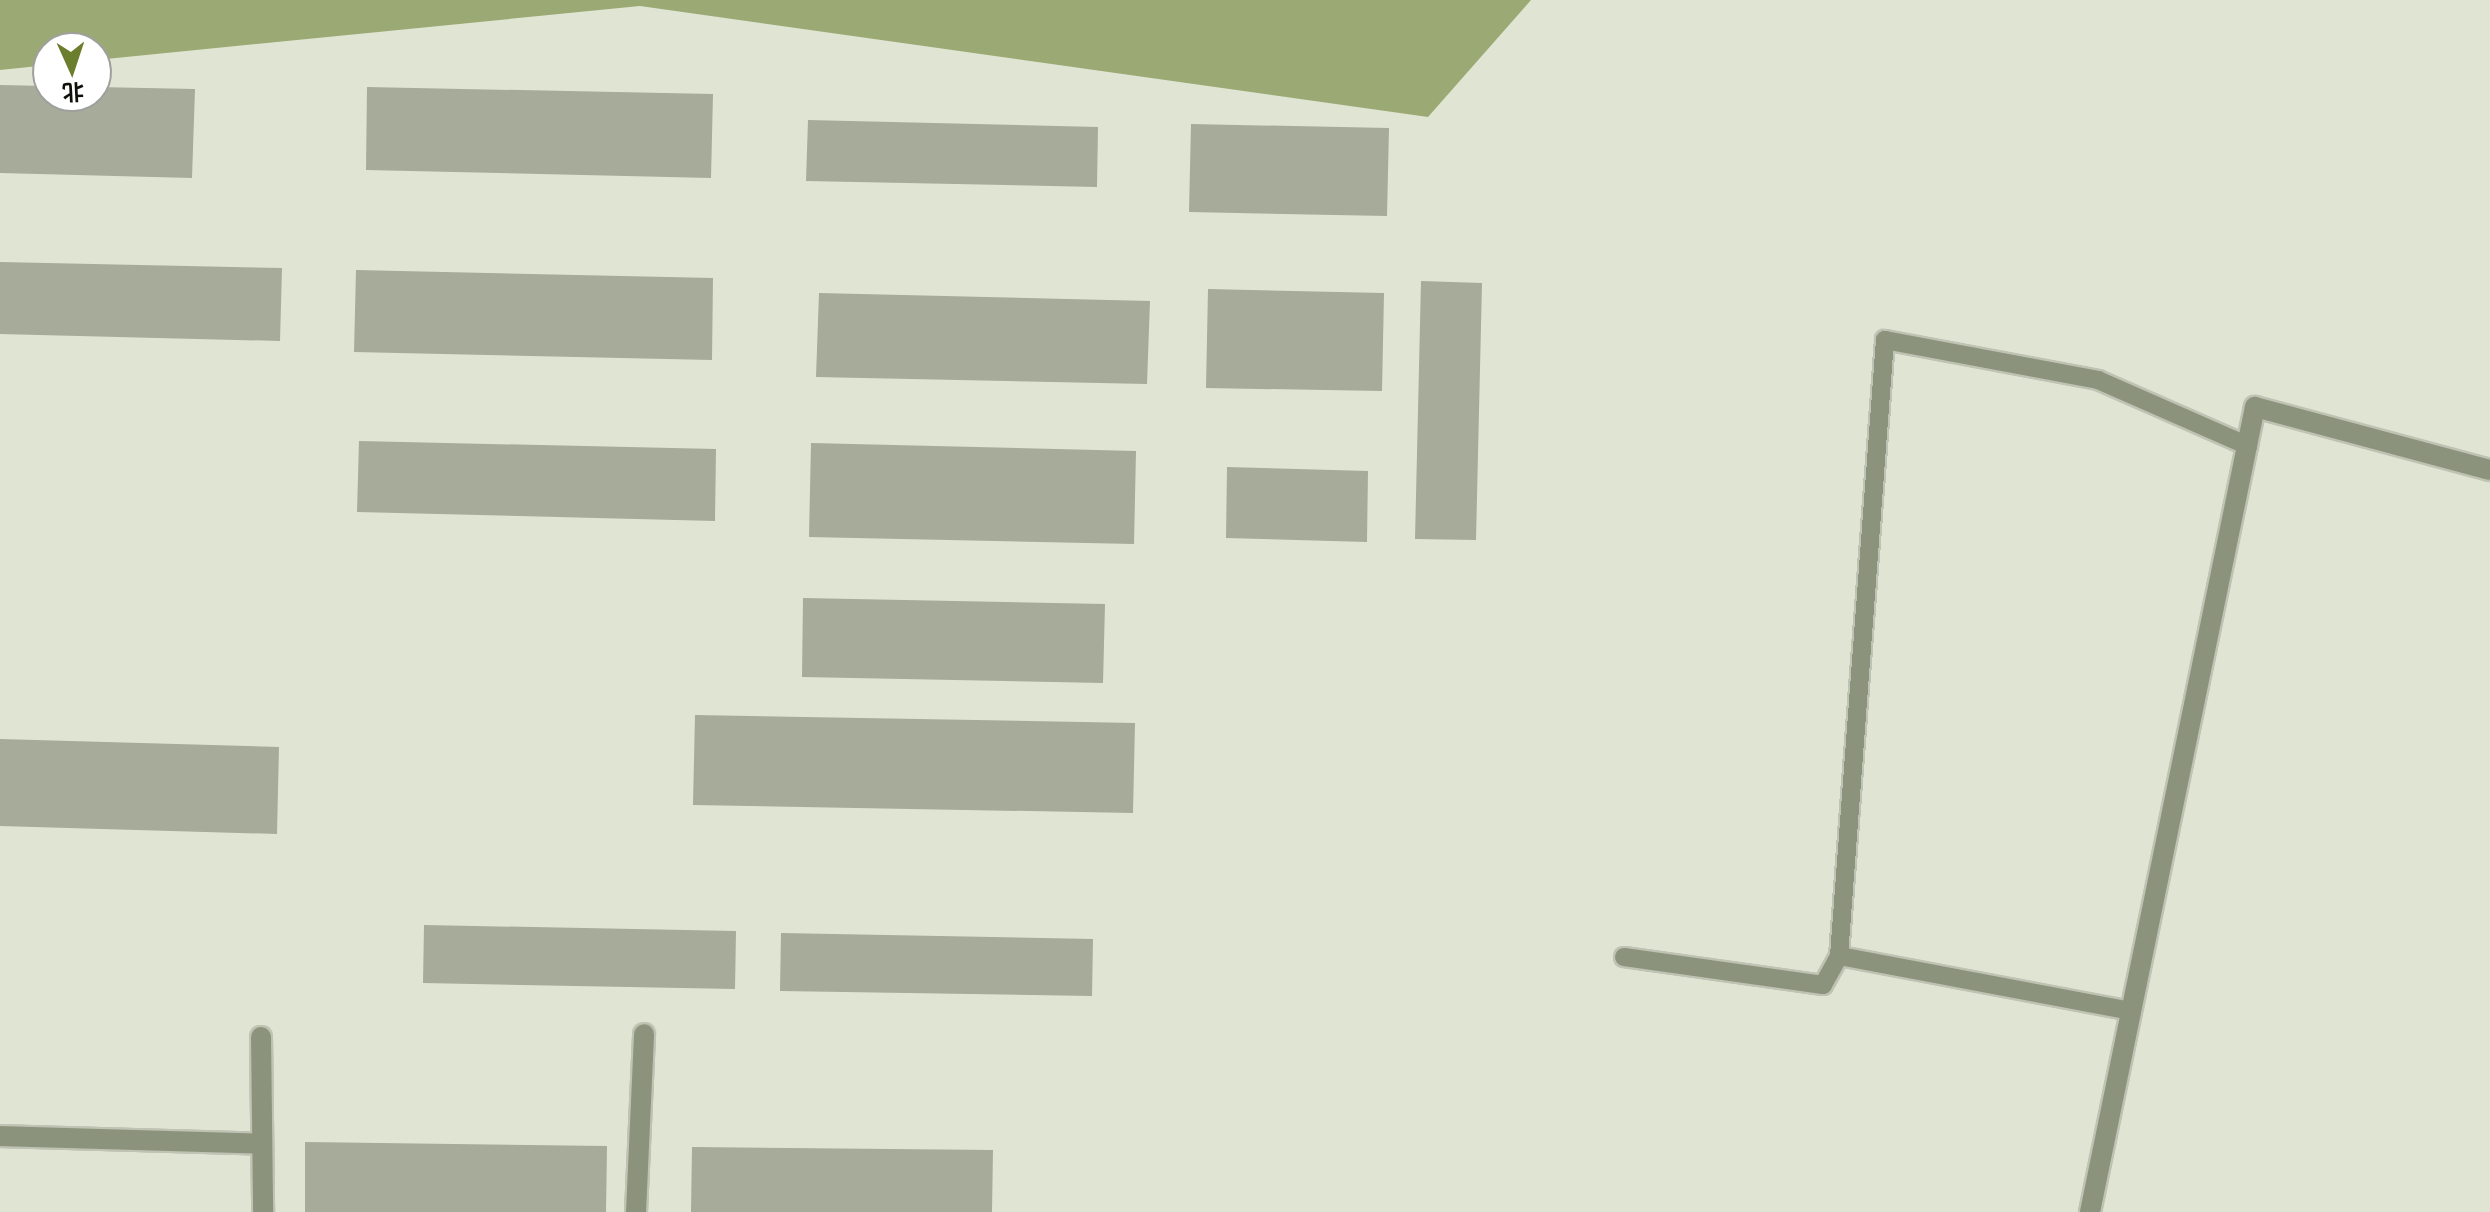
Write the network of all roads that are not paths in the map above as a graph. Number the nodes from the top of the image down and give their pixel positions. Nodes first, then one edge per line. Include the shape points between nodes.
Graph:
1 (2248, 446) junction
2 (2490, 470) edge
3 (1839, 956) junction
4 (1624, 957) dead end
5 (2131, 1011) junction
6 (644, 1034) dead end
7 (261, 1037) dead end
8 (0, 1136) edge
9 (262, 1144) junction
10 (263, 1212) edge
11 (636, 1212) edge
12 (2090, 1212) edge

1 - 2 street via 2255,407
1 - 3 lane via 2098,380 1885,340
1 - 5 street
3 - 4 lane via 1823,985
3 - 5 lane
5 - 12 street
6 - 11 street
7 - 9 street
8 - 9 street
9 - 10 street

